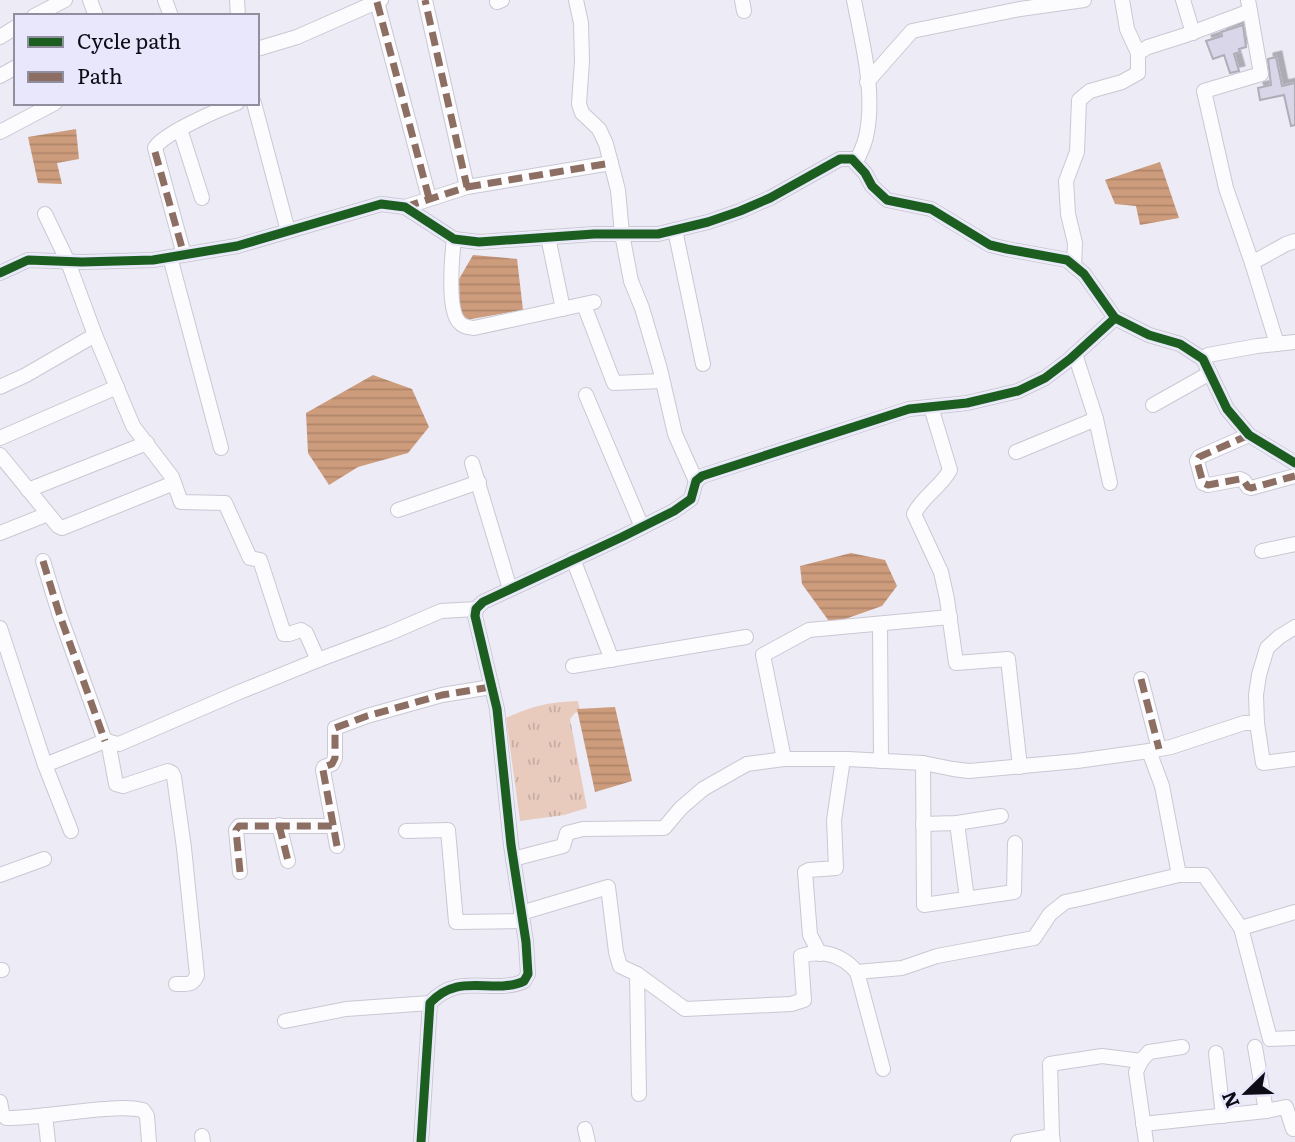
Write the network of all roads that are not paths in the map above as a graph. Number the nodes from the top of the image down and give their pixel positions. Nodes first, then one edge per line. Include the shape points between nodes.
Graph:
1 (65, 0) edge
2 (425, 0) edge
3 (576, 0) edge
4 (854, 0) edge
5 (1084, 0) edge
6 (1122, 0) edge
7 (1183, 0) edge
8 (379, 1) edge
9 (1249, 6) edge
10 (38, 14) edge
11 (1192, 33) junction
12 (259, 47) edge
13 (1138, 53) junction
14 (867, 82) junction
15 (51, 105) edge
16 (231, 105) edge
17 (255, 105) edge
18 (180, 129) junction
19 (0, 132) edge
20 (856, 162) junction
21 (611, 163) junction
22 (467, 187) junction
23 (202, 198) dead end
24 (429, 198) junction
25 (405, 207) junction
26 (45, 214) dead end
27 (288, 230) junction
28 (675, 230) junction
29 (622, 234) junction
30 (548, 237) junction
31 (454, 239) junction
32 (1295, 242) edge
33 (177, 256) junction
34 (68, 261) junction
35 (1252, 262) junction
36 (1074, 267) junction
37 (0, 273) edge
38 (563, 309) junction
39 (1115, 318) junction
40 (95, 335) junction
41 (1295, 342) edge
42 (1277, 344) junction
43 (1074, 354) junction
44 (1203, 359) junction
45 (703, 364) dead end
46 (1210, 373) junction
47 (662, 380) junction
48 (0, 387) edge
49 (117, 387) junction
50 (586, 395) dead end
51 (1153, 405) dead end
52 (931, 407) junction
53 (1096, 419) junction
54 (1249, 435) junction
55 (0, 438) edge
56 (147, 443) junction
57 (221, 448) dead end
58 (1016, 452) dead end
59 (0, 455) edge
60 (472, 463) dead end
61 (1295, 463) edge
62 (1295, 476) edge
63 (696, 481) junction
64 (479, 482) junction
65 (174, 483) junction
66 (1110, 483) dead end
67 (28, 490) junction
68 (398, 510) dead end
69 (48, 514) junction
70 (642, 527) junction
71 (0, 533) edge
72 (1295, 544) edge
73 (1262, 551) dead end
74 (573, 559) junction
75 (43, 561) dead end
76 (510, 589) junction
77 (476, 609) junction
78 (950, 617) junction
79 (880, 624) junction
80 (1295, 627) edge
81 (0, 628) edge
82 (746, 636) dead end
83 (318, 660) junction
84 (612, 660) junction
85 (573, 666) dead end
86 (1141, 679) dead end
87 (491, 687) junction
88 (1257, 723) junction
89 (106, 741) junction
90 (1154, 750) junction
91 (784, 759) junction
92 (843, 759) junction
93 (1295, 759) edge
94 (881, 761) junction
95 (923, 762) junction
96 (45, 765) junction
97 (1020, 767) junction
98 (1001, 816) dead end
99 (957, 822) junction
100 (923, 824) junction
101 (279, 825) junction
102 (333, 826) junction
103 (71, 831) dead end
104 (406, 831) dead end
105 (1014, 843) dead end
106 (337, 846) dead end
107 (44, 859) dead end
108 (513, 859) junction
109 (288, 860) dead end
110 (240, 872) dead end
111 (0, 875) edge
112 (1179, 875) junction
113 (967, 899) junction
114 (1295, 912) edge
115 (522, 917) junction
116 (1241, 928) junction
117 (820, 954) junction
118 (857, 972) junction
119 (637, 974) junction
120 (176, 984) dead end
121 (430, 1003) junction
122 (285, 1021) dead end
123 (1295, 1038) edge
124 (1182, 1047) dead end
125 (1255, 1047) dead end
126 (1216, 1052) dead end
127 (1141, 1061) junction
128 (883, 1069) dead end
129 (639, 1094) dead end
130 (0, 1102) edge
131 (1266, 1111) junction
132 (45, 1115) junction
133 (1223, 1116) junction
134 (1143, 1124) junction
135 (1295, 1128) edge
136 (1053, 1139) edge
137 (48, 1142) edge
138 (149, 1142) edge
139 (421, 1142) edge
140 (1018, 1142) edge
141 (1146, 1142) edge

1 - 10 street
2 - 22 street
3 - 21 street via 581,23 579,104 598,129
4 - 14 street
5 - 14 street via 912,31
6 - 13 street via 1127,29
7 - 11 street
8 - 12 street via 297,37
8 - 24 street
9 - 11 street
9 - 35 street via 1261,74 1204,91 1226,188
11 - 13 street
13 - 36 street via 1138,73 1090,91 1079,100 1077,152 1066,181
14 - 20 street via 870,110
15 - 19 street
16 - 18 street
17 - 27 street
18 - 23 street
18 - 33 street via 155,148
20 - 28 street via 840,159 740,211
20 - 36 street via 887,200 931,209 990,245 1067,260
21 - 22 street
21 - 29 street
22 - 24 street
24 - 25 street
25 - 27 street via 381,204
25 - 31 street
26 - 34 street
27 - 33 street via 237,246
28 - 29 street
28 - 45 street
29 - 30 street
29 - 47 street via 631,281
30 - 31 street via 479,242
30 - 38 street
31 - 38 street via 451,279 455,316 465,327
32 - 35 street
33 - 34 street
33 - 57 street
34 - 37 street via 28,260
34 - 40 street
35 - 42 street
36 - 39 street
38 - 47 street via 589,304 614,383
39 - 43 street
39 - 44 street via 1180,344
40 - 48 street
40 - 49 street
41 - 42 street
42 - 44 street
43 - 52 street via 1045,378 1018,391
43 - 53 street
44 - 46 street
46 - 51 street
46 - 54 street via 1227,409
47 - 63 street via 675,434
49 - 55 street
49 - 56 street via 133,426
50 - 70 street
52 - 63 street via 716,470
52 - 78 street via 950,470 914,514 942,572
53 - 58 street
53 - 66 street
54 - 61 street
54 - 62 street via 1199,457 1203,483 1240,479 1251,488
56 - 65 street
56 - 67 street
59 - 67 street
60 - 64 street
63 - 70 street via 691,499
64 - 68 street
64 - 76 street
65 - 69 street via 69,527 58,526
65 - 83 street via 181,502 225,503 250,558 260,560 284,634 306,633
67 - 69 street
69 - 71 street
70 - 74 street
72 - 73 street
74 - 76 street
74 - 84 street
75 - 89 street
76 - 77 street
77 - 83 street via 441,611
77 - 87 street
78 - 79 street
78 - 97 street via 956,663 1008,659
79 - 91 street via 809,630 763,655
79 - 94 street
80 - 88 street via 1267,648 1256,695
81 - 96 street
82 - 84 street
83 - 89 street via 118,744
84 - 85 street
86 - 90 street
87 - 102 street via 442,695 335,728 335,758 323,770
87 - 108 street
88 - 90 street
88 - 93 street via 1263,764
89 - 96 street
89 - 120 street via 120,786 168,771 174,777 197,975 191,984
90 - 97 street
90 - 112 street
91 - 92 street
91 - 108 street via 747,764 704,789 664,828 583,829 567,833 563,846
92 - 94 street
92 - 117 street via 834,820 836,868 805,872 810,935
94 - 95 street
95 - 97 street via 969,771
95 - 100 street
96 - 103 street
98 - 99 street
99 - 100 street
99 - 113 street
100 - 113 street via 924,905
101 - 102 street
101 - 109 street
101 - 110 street via 239,825
102 - 106 street
104 - 115 street via 448,830 456,922
105 - 113 street via 1014,892
107 - 111 street
108 - 115 street
112 - 116 street via 1204,875
112 - 118 street via 1065,902 1050,914 1034,938 937,956 902,968
114 - 116 street
115 - 119 street via 608,887 616,952 621,966
115 - 121 street via 528,974 524,981 450,987
116 - 123 street via 1270,1039
117 - 118 street via 838,956
117 - 119 street via 802,956 804,1000 791,1004 685,1009
118 - 128 street
119 - 129 street
121 - 122 street via 346,1009
121 - 139 street
124 - 127 street via 1149,1052
125 - 131 street
126 - 133 street
127 - 134 street via 1136,1072
127 - 136 street via 1102,1056 1050,1064
130 - 132 street via 6,1118
131 - 133 street
131 - 135 street via 1286,1107
132 - 137 street
132 - 138 street via 132,1107 147,1116
133 - 134 street
134 - 141 street
136 - 140 street

